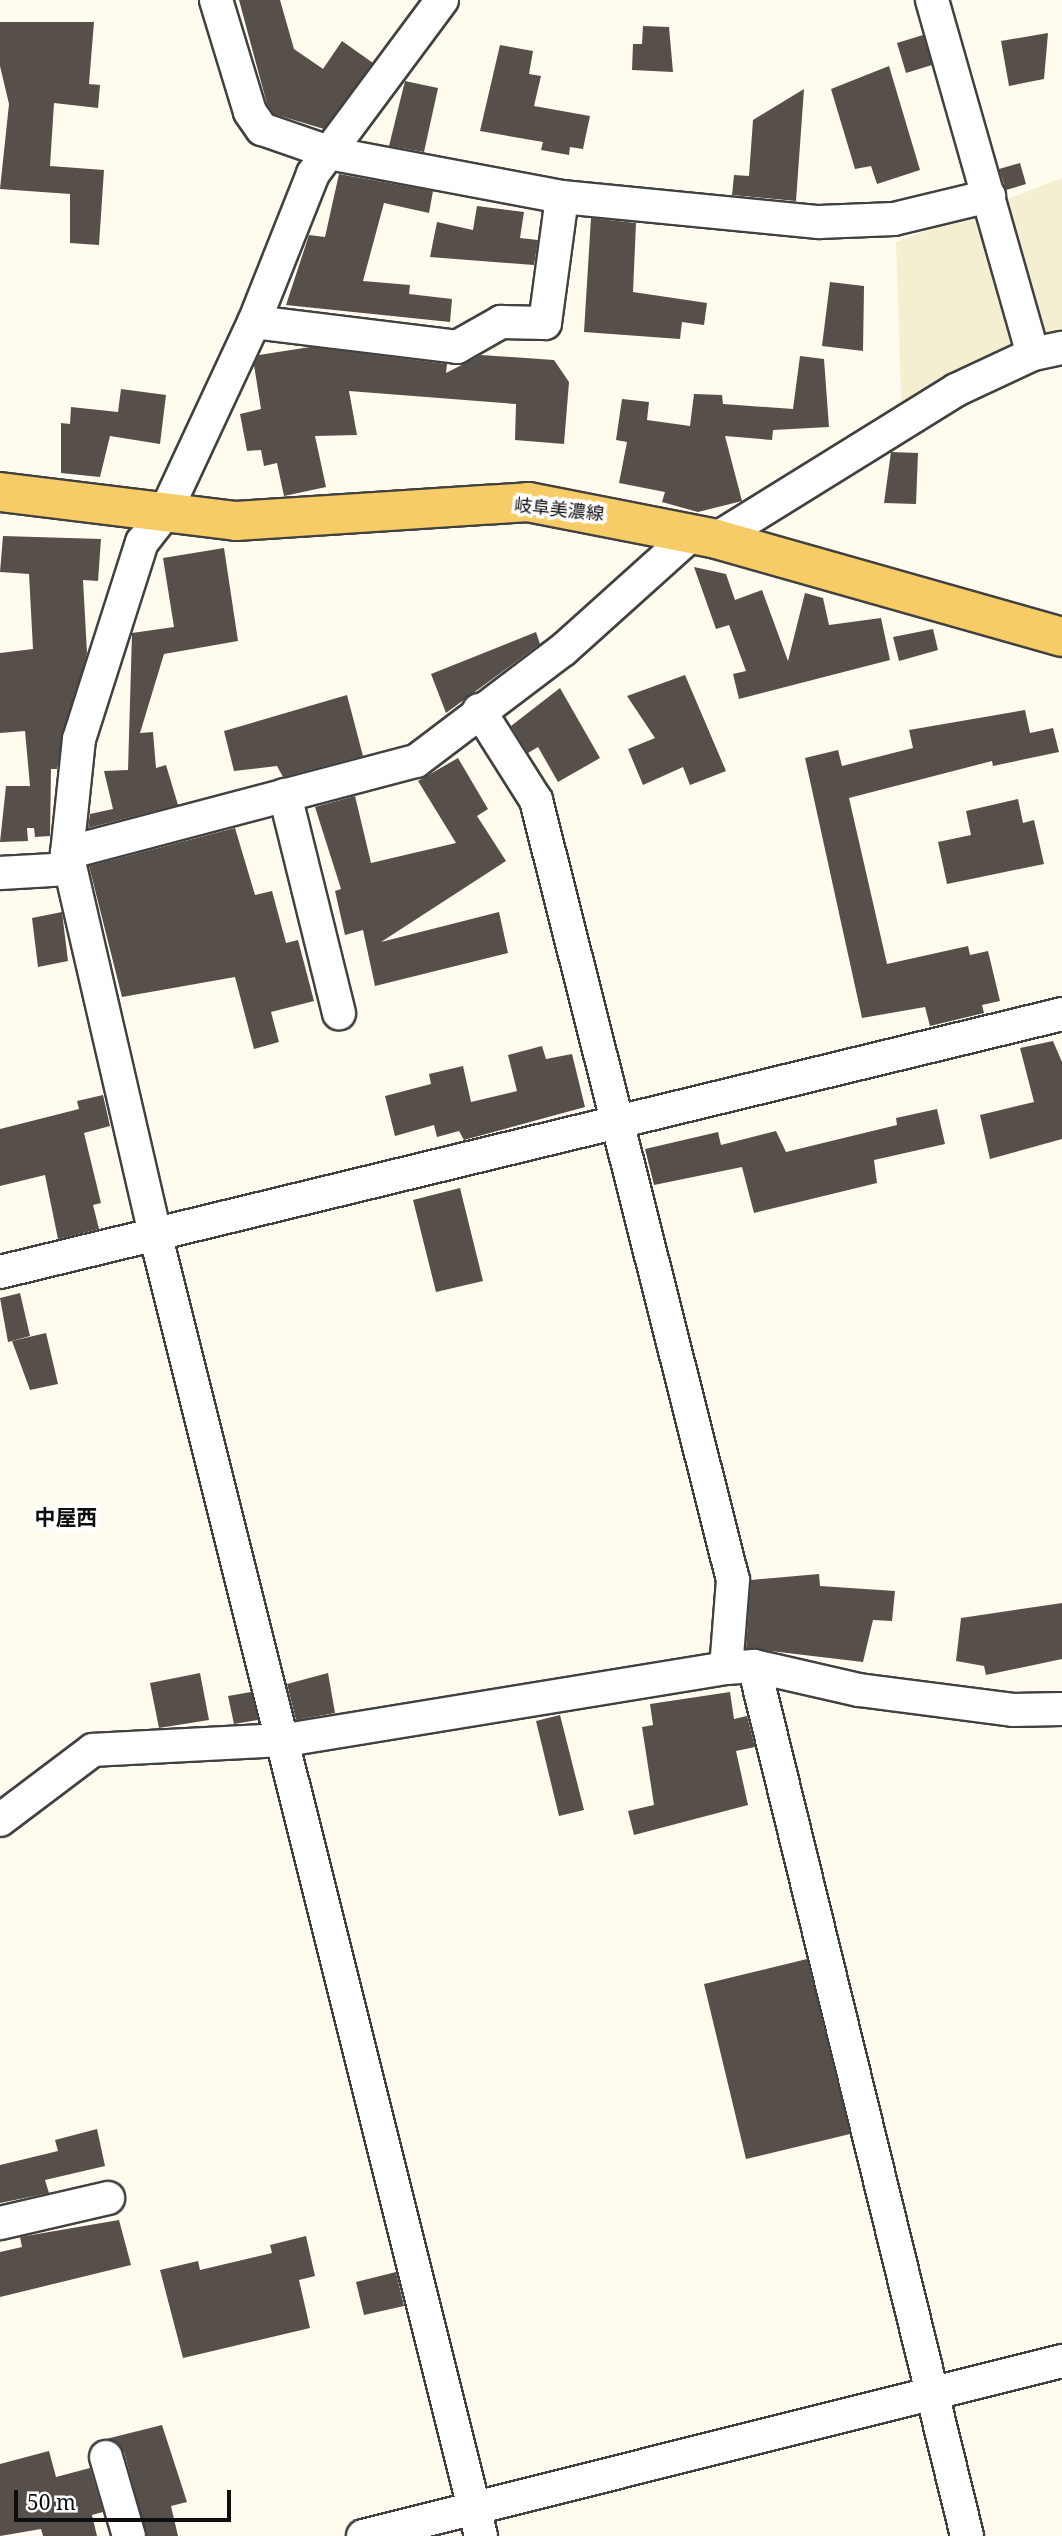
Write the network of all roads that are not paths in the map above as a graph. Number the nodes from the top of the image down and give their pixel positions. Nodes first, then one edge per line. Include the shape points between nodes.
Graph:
1 (216, 0) edge
2 (442, 0) edge
3 (932, 0) edge
4 (334, 154) junction
5 (989, 196) junction
6 (562, 197) junction
7 (254, 322) junction
8 (1047, 351) edge
9 (0, 492) edge
10 (166, 513) junction
11 (704, 537) junction
12 (1062, 637) edge
13 (479, 710) junction
14 (285, 795) junction
15 (68, 861) junction
16 (0, 873) edge
17 (339, 1013) dead end
18 (1062, 1014) edge
19 (616, 1125) junction
20 (156, 1237) junction
21 (0, 1272) edge
22 (740, 1667) junction
23 (1062, 1709) edge
24 (286, 1740) junction
25 (0, 1820) edge
26 (108, 2198) dead end
27 (0, 2223) edge
28 (1062, 2361) edge
29 (932, 2392) junction
30 (106, 2457) dead end
31 (478, 2522) edge
32 (129, 2536) edge
33 (363, 2536) edge
34 (967, 2536) edge

1 - 4 street via 250,112 261,129
2 - 4 street
3 - 5 street
4 - 6 street
4 - 7 street via 313,174
5 - 6 street via 894,219 819,222
5 - 8 street
6 - 7 street via 545,323 501,322 457,347
7 - 10 street
8 - 11 street via 956,390
9 - 10 main road, 岐阜美濃線
10 - 11 main road, 岐阜美濃線 via 306,520 528,502
10 - 15 street via 142,541 79,739
11 - 12 main road, 岐阜美濃線
11 - 13 street via 563,650
13 - 14 street via 416,761
13 - 19 street via 536,800
14 - 15 street
14 - 17 street
15 - 16 street
15 - 20 street
18 - 19 street
19 - 20 street
19 - 22 street via 733,1580
20 - 21 street
20 - 24 street
22 - 23 street via 859,1690 1013,1710
22 - 24 street
22 - 29 street
24 - 25 street via 93,1750
24 - 31 street
26 - 27 street
28 - 29 street
29 - 31 street
29 - 34 street
30 - 32 street
31 - 33 street

